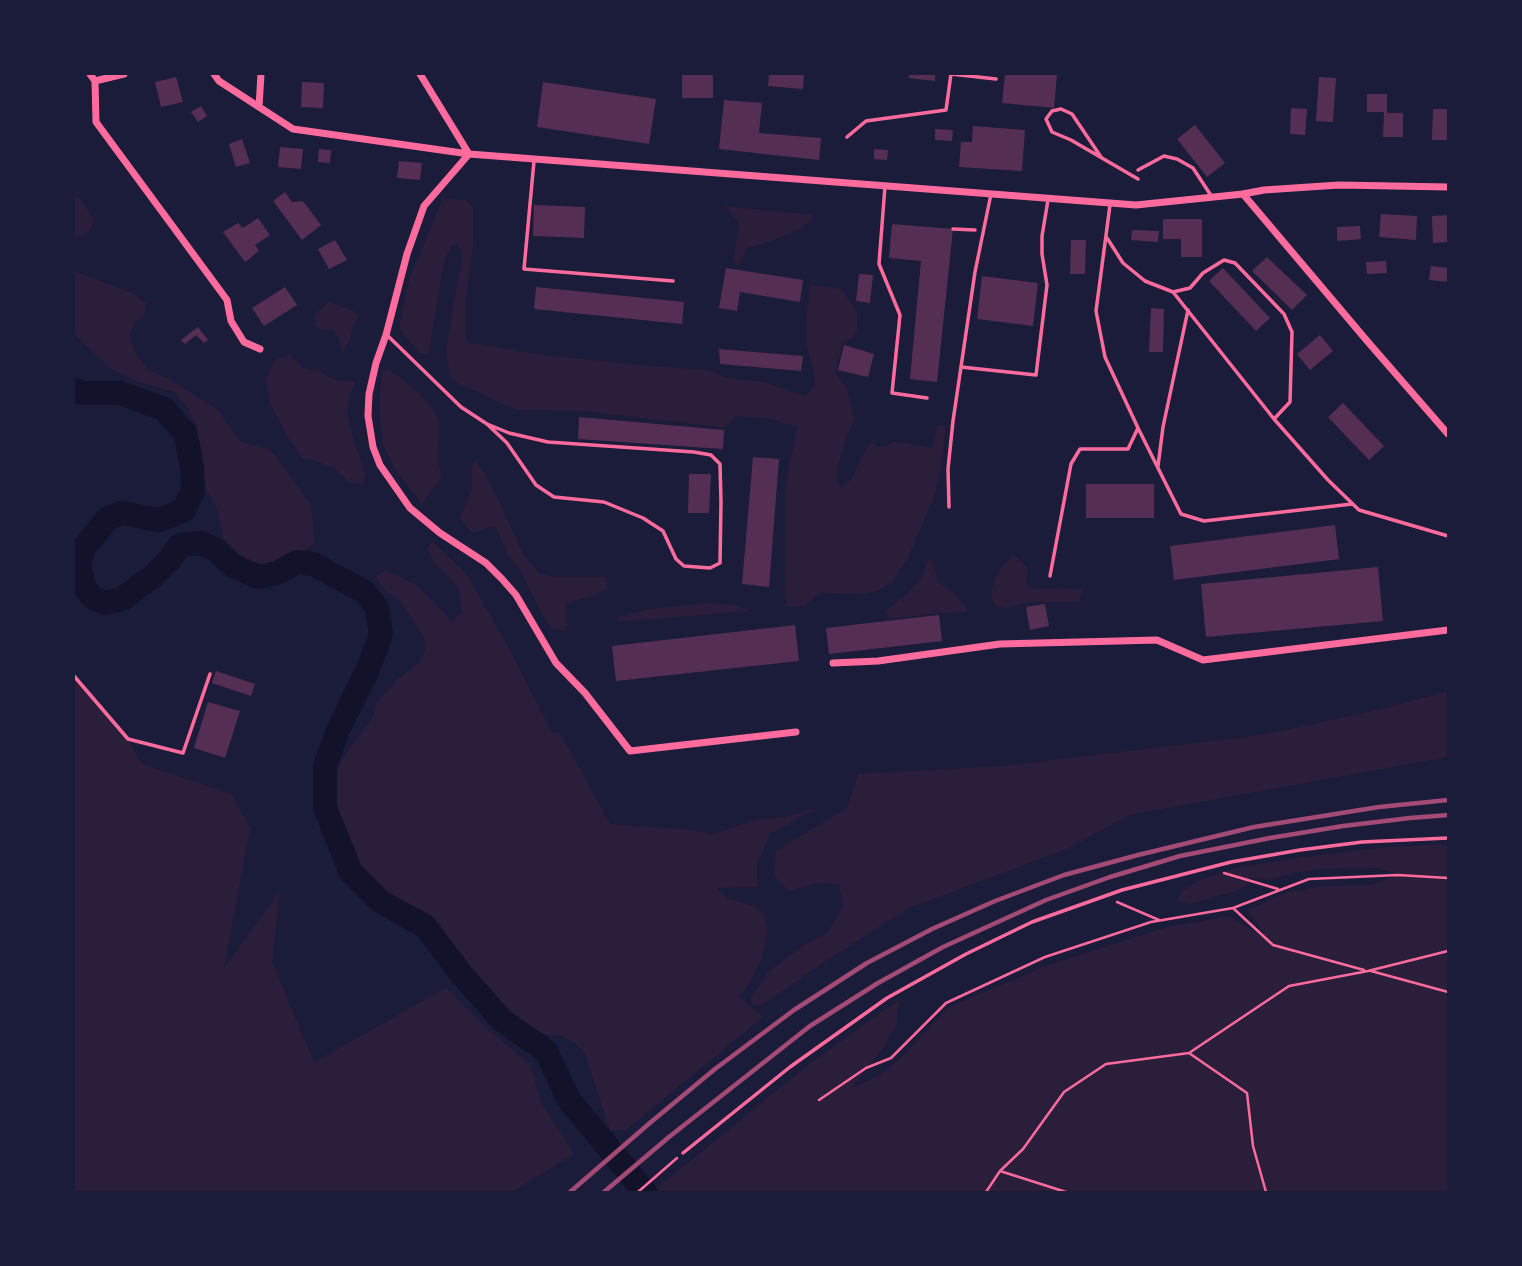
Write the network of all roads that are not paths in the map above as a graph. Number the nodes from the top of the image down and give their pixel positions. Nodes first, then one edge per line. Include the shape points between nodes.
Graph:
1 (90, 74) edge
2 (124, 74) edge
3 (214, 74) edge
4 (261, 74) edge
5 (419, 74) edge
6 (996, 79) dead end
7 (95, 81) junction
8 (259, 107) junction
9 (846, 137) dead end
10 (469, 154) junction
11 (1101, 158) junction
12 (534, 159) junction
13 (1138, 170) dead end
14 (1138, 179) dead end
15 (885, 186) junction
16 (1448, 187) edge
17 (990, 194) junction
18 (1243, 194) junction
19 (1212, 197) junction
20 (1048, 198) junction
21 (1110, 203) junction
22 (953, 229) dead end
23 (975, 230) dead end
24 (1106, 236) junction
25 (673, 281) dead end
26 (1173, 292) junction
27 (1188, 310) junction
28 (386, 335) junction
29 (260, 349) dead end
30 (961, 367) junction
31 (927, 398) dead end
32 (1274, 419) junction
33 (486, 424) junction
34 (1138, 428) junction
35 (1448, 434) edge
36 (1158, 468) junction
37 (1353, 504) junction
38 (949, 507) dead end
39 (1448, 536) edge
40 (1049, 576) dead end
41 (1448, 629) edge
42 (833, 663) dead end
43 (210, 674) dead end
44 (74, 676) edge
45 (796, 732) dead end
46 (1448, 838) edge
47 (683, 1153) road end

1 - 7 street
2 - 7 street
3 - 8 street
4 - 8 street
5 - 10 street
6 - 9 lane via 951,74 946,110 866,121
7 - 29 street via 96,122 227,300 230,321 244,342
8 - 10 street via 293,129
10 - 12 street
10 - 28 street via 424,206
11 - 11 lane via 1052,132 1046,119 1052,111 1072,114
11 - 14 lane
12 - 15 street
12 - 25 lane via 524,269
13 - 19 lane via 1164,156 1177,159 1193,167
15 - 17 street
15 - 31 lane via 879,264 900,315 892,393
16 - 18 street via 1339,185
17 - 20 street
17 - 30 lane
18 - 19 street
18 - 35 street
19 - 21 street via 1136,205
20 - 21 street
20 - 30 lane via 1042,236 1047,285 1036,375
21 - 24 lane
22 - 23 lane
24 - 26 lane via 1123,263 1146,281
24 - 34 lane via 1096,311 1105,357
26 - 27 lane
26 - 32 lane via 1190,288 1224,260 1235,263 1284,314 1292,332 1290,402
27 - 32 lane
27 - 36 lane
28 - 33 lane via 461,407
28 - 45 street via 369,394 368,416 380,465 410,508 486,563 516,595 556,663 585,692 630,751
30 - 38 lane via 948,469
32 - 37 lane
33 - 33 lane via 548,442 711,455 720,464 720,564 684,566 663,531 643,518 604,502 554,497 536,485 507,443
34 - 36 lane
34 - 40 lane via 1128,449 1080,449 1071,464
36 - 37 lane via 1181,514 1204,521
37 - 39 lane via 1359,510
41 - 42 street via 1203,660 1157,640 1000,644
43 - 44 lane via 183,753 128,739
46 - 47 lane via 1362,842 1231,862 1122,890 1032,922 887,998 789,1067

